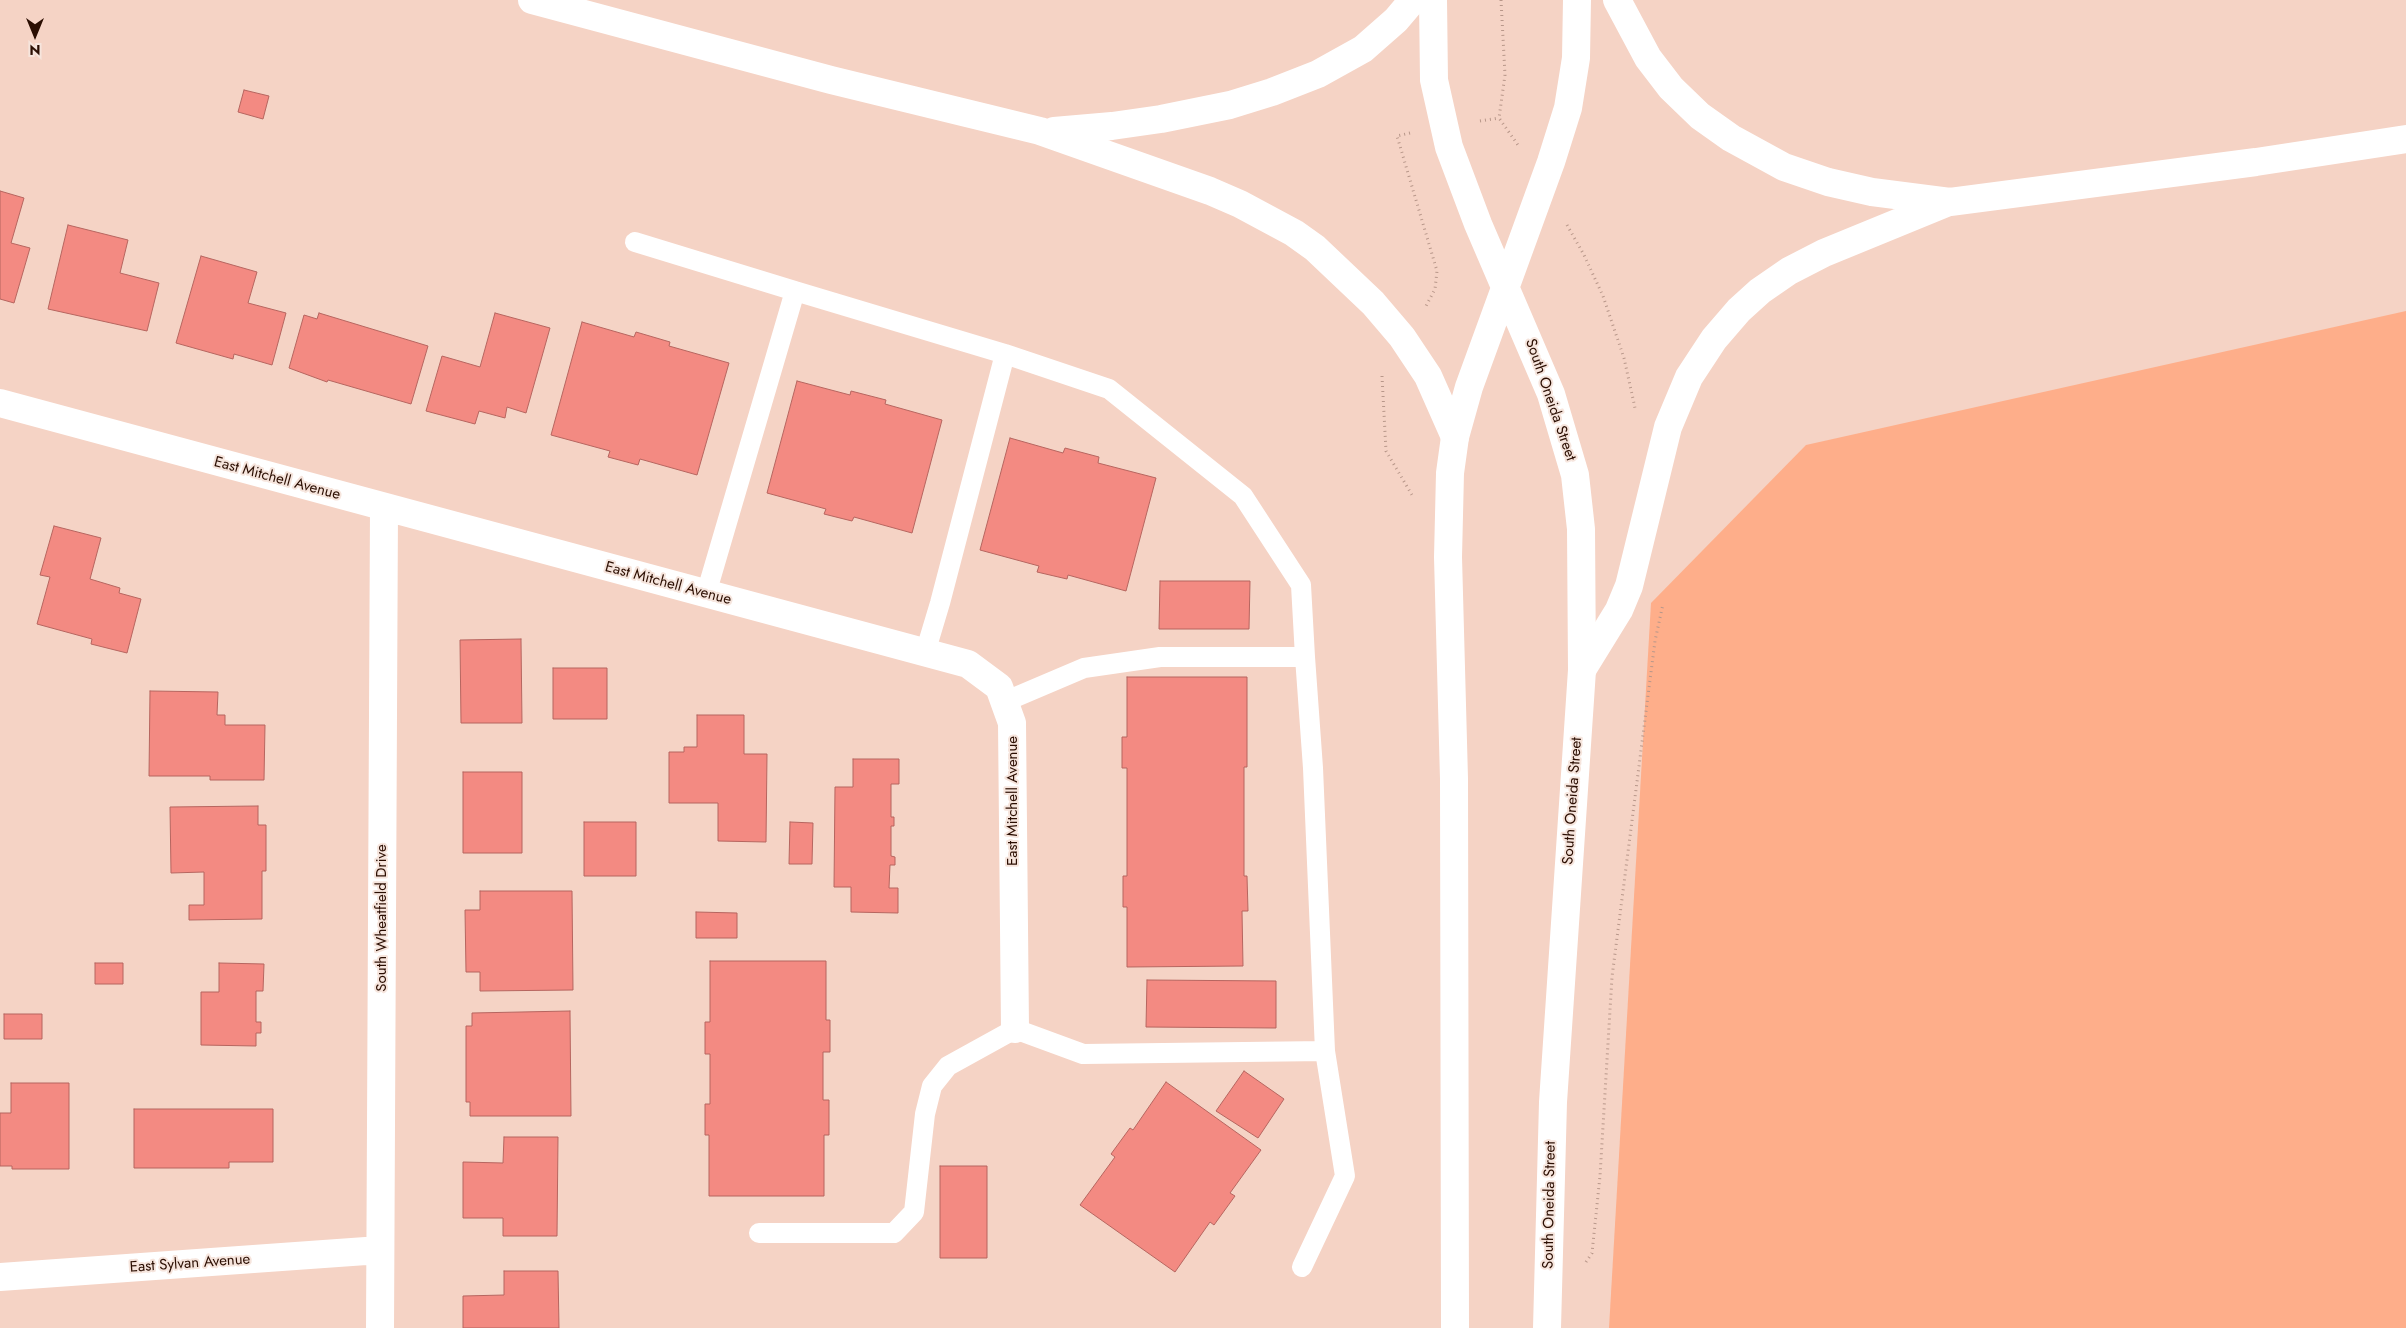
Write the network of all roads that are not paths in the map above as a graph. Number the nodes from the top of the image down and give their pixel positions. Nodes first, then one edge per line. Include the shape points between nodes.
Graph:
1 (532, 0) edge
2 (1413, 0) edge
3 (1433, 0) edge
4 (1577, 0) edge
5 (1617, 0) edge
6 (1040, 131) junction
7 (2406, 139) edge
8 (1950, 202) junction
9 (635, 242) dead end
10 (1505, 286) junction
11 (795, 291) junction
12 (1005, 354) junction
13 (0, 403) edge
14 (1455, 438) junction
15 (384, 508) junction
16 (706, 594) junction
17 (925, 653) junction
18 (1305, 657) junction
19 (1582, 670) junction
20 (1004, 702) junction
21 (1014, 1029) junction
22 (1324, 1051) junction
23 (759, 1234) dead end
24 (380, 1250) junction
25 (1302, 1267) dead end
26 (0, 1277) edge
27 (380, 1328) edge
28 (1455, 1328) edge
29 (1547, 1328) edge

1 - 6 main road via 831,80
2 - 6 main road via 1363,49 1318,74 1272,92 1230,105 1154,120
3 - 10 main road, South Oneida Street via 1434,80 1440,114 1454,163
4 - 10 main road via 1576,58 1568,108
5 - 8 main road via 1648,58 1670,88 1700,116 1731,138 1784,166 1828,182 1879,193
6 - 14 main road via 1225,198 1268,218 1315,248 1356,284 1402,337 1428,376
7 - 8 main road
8 - 19 main road via 1824,253 1789,271 1754,296 1714,339 1689,378 1668,427 1630,586
9 - 11 lane
10 - 14 main road via 1469,387
10 - 19 main road, South Oneida Street via 1543,373 1575,475 1581,528
11 - 12 lane
11 - 16 lane
12 - 17 lane
12 - 18 lane via 1109,390 1243,496 1301,585
13 - 15 main road, East Mitchell Avenue
14 - 28 main road via 1448,514 1454,779
15 - 16 main road, East Mitchell Avenue
15 - 24 main road, South Wheatfield Drive
16 - 17 main road, East Mitchell Avenue
17 - 20 main road, East Mitchell Avenue via 968,664 999,687
18 - 20 lane via 1160,657 1084,668
18 - 22 lane via 1313,768
19 - 29 main road, South Oneida Street via 1553,1102
20 - 21 main road, East Mitchell Avenue via 1012,723
21 - 22 lane via 1083,1054
21 - 23 lane via 948,1066 932,1086 925,1114 914,1212 894,1233
22 - 25 lane via 1345,1176
24 - 26 main road, East Sylvan Avenue
24 - 27 main road, South Wheatfield Drive

